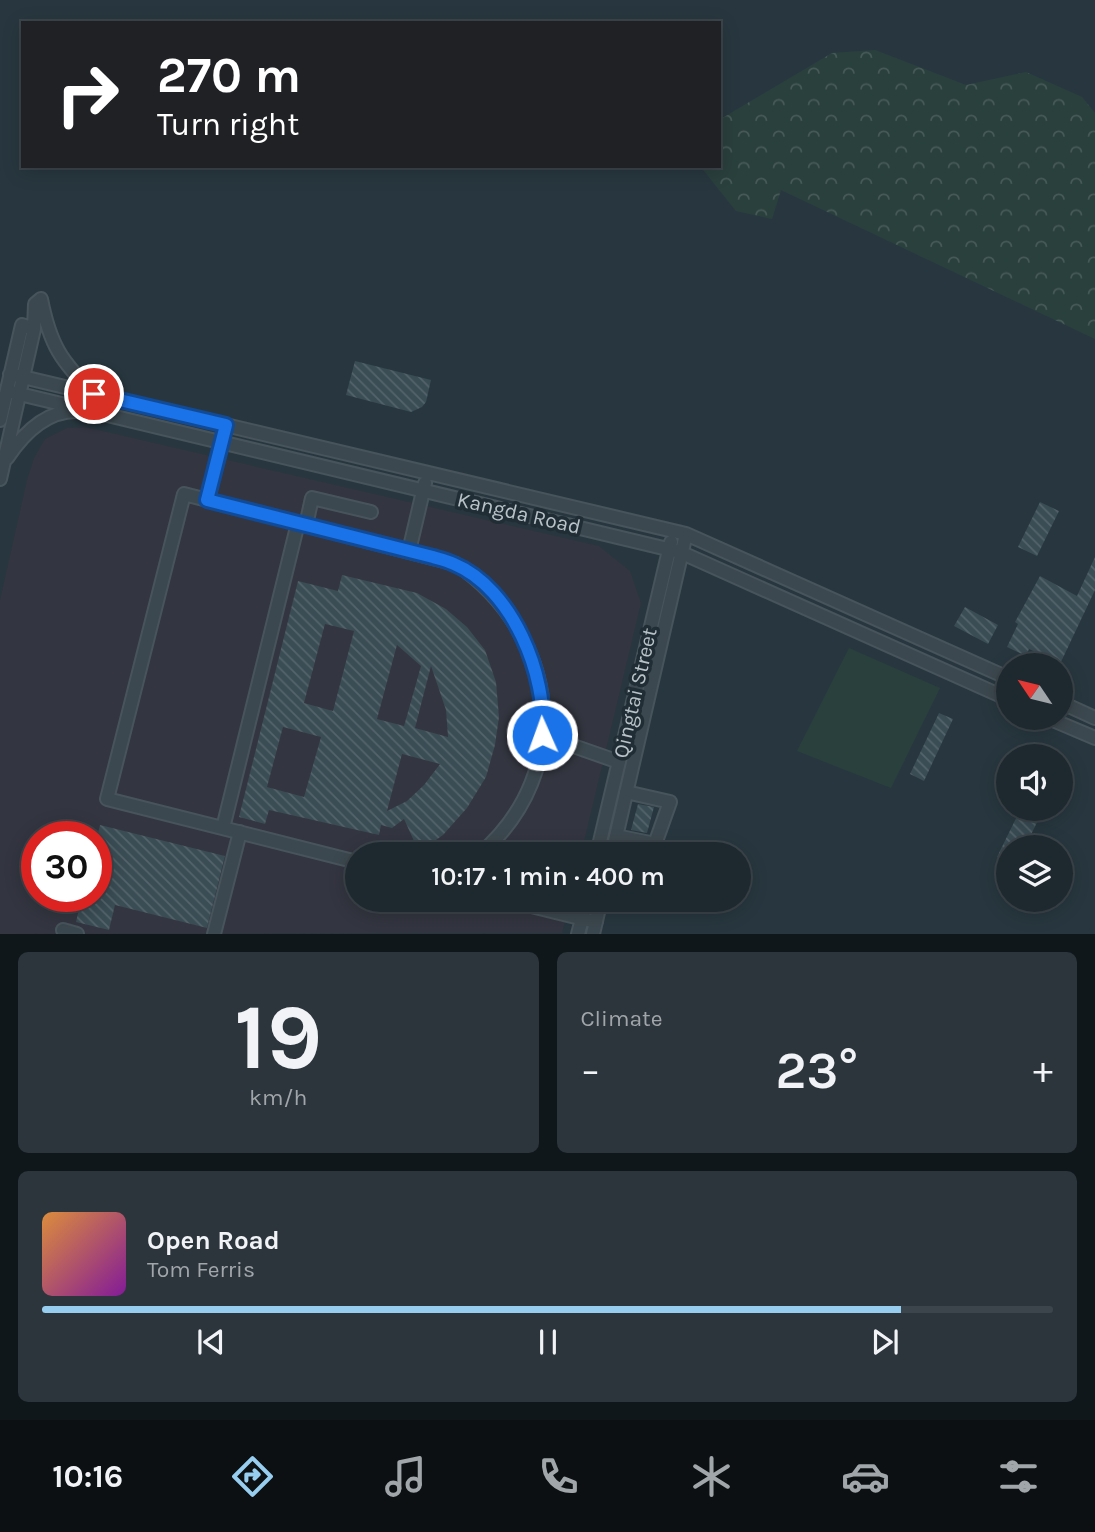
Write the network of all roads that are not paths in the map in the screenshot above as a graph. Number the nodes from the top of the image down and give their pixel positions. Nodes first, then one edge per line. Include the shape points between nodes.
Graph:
1 (17, 376) junction
2 (13, 392) junction
3 (94, 394) junction
4 (91, 411) junction
5 (0, 420) edge
6 (226, 425) junction
7 (222, 442) junction
8 (4, 464) junction
9 (427, 473) junction
10 (0, 479) edge
11 (424, 490) junction
12 (207, 500) junction
13 (371, 512) dead end
14 (302, 524) junction
15 (680, 533) junction
16 (409, 551) junction
17 (676, 551) junction
18 (996, 673) edge
19 (996, 694) edge
20 (1073, 708) edge
21 (1095, 718) edge
22 (1073, 729) edge
23 (542, 735) junction
24 (1095, 738) edge
25 (619, 762) junction
26 (626, 792) junction
27 (223, 828) junction
28 (240, 832) junction
29 (616, 836) junction
30 (491, 842) edge
31 (600, 842) edge
32 (615, 842) edge
33 (345, 859) edge
34 (557, 912) edge
35 (584, 912) edge
36 (582, 918) junction
37 (594, 928) edge
38 (63, 930) dead end
39 (77, 933) edge
40 (214, 933) edge
41 (579, 933) edge

1 - 2 street
1 - 3 street, Kangda Road
1 - 3 street via 35,304 41,299 54,347
2 - 4 street, Kangda Road
2 - 5 street
2 - 8 street
3 - 6 street, Kangda Road
4 - 7 street, Kangda Road
4 - 8 street via 50,416 29,430
6 - 7 street
6 - 9 street, Kangda Road
7 - 11 street, Kangda Road
7 - 12 street
8 - 10 street
9 - 11 street
9 - 15 street, Kangda Road
11 - 16 street
11 - 17 street, Kangda Road
12 - 14 street
12 - 27 street via 184,494 107,799
13 - 14 street via 312,498
14 - 16 street
14 - 27 street
15 - 17 street, Qingtai Street
15 - 18 street, Kangda Road
16 - 23 street via 456,564 497,597 530,652 538,677
17 - 19 street, Kangda Road
17 - 25 street, Qingtai Street
17 - 26 street, Qingtai Street
20 - 21 street
22 - 24 street
23 - 25 street
23 - 30 street via 531,788 512,820
25 - 31 street, Qingtai Street
26 - 29 street, Qingtai Street
26 - 29 street via 670,802 655,844
27 - 28 street
28 - 33 street
28 - 40 street
29 - 32 street, Qingtai Street
34 - 36 street
35 - 36 street
36 - 37 street
36 - 41 street
38 - 39 street

